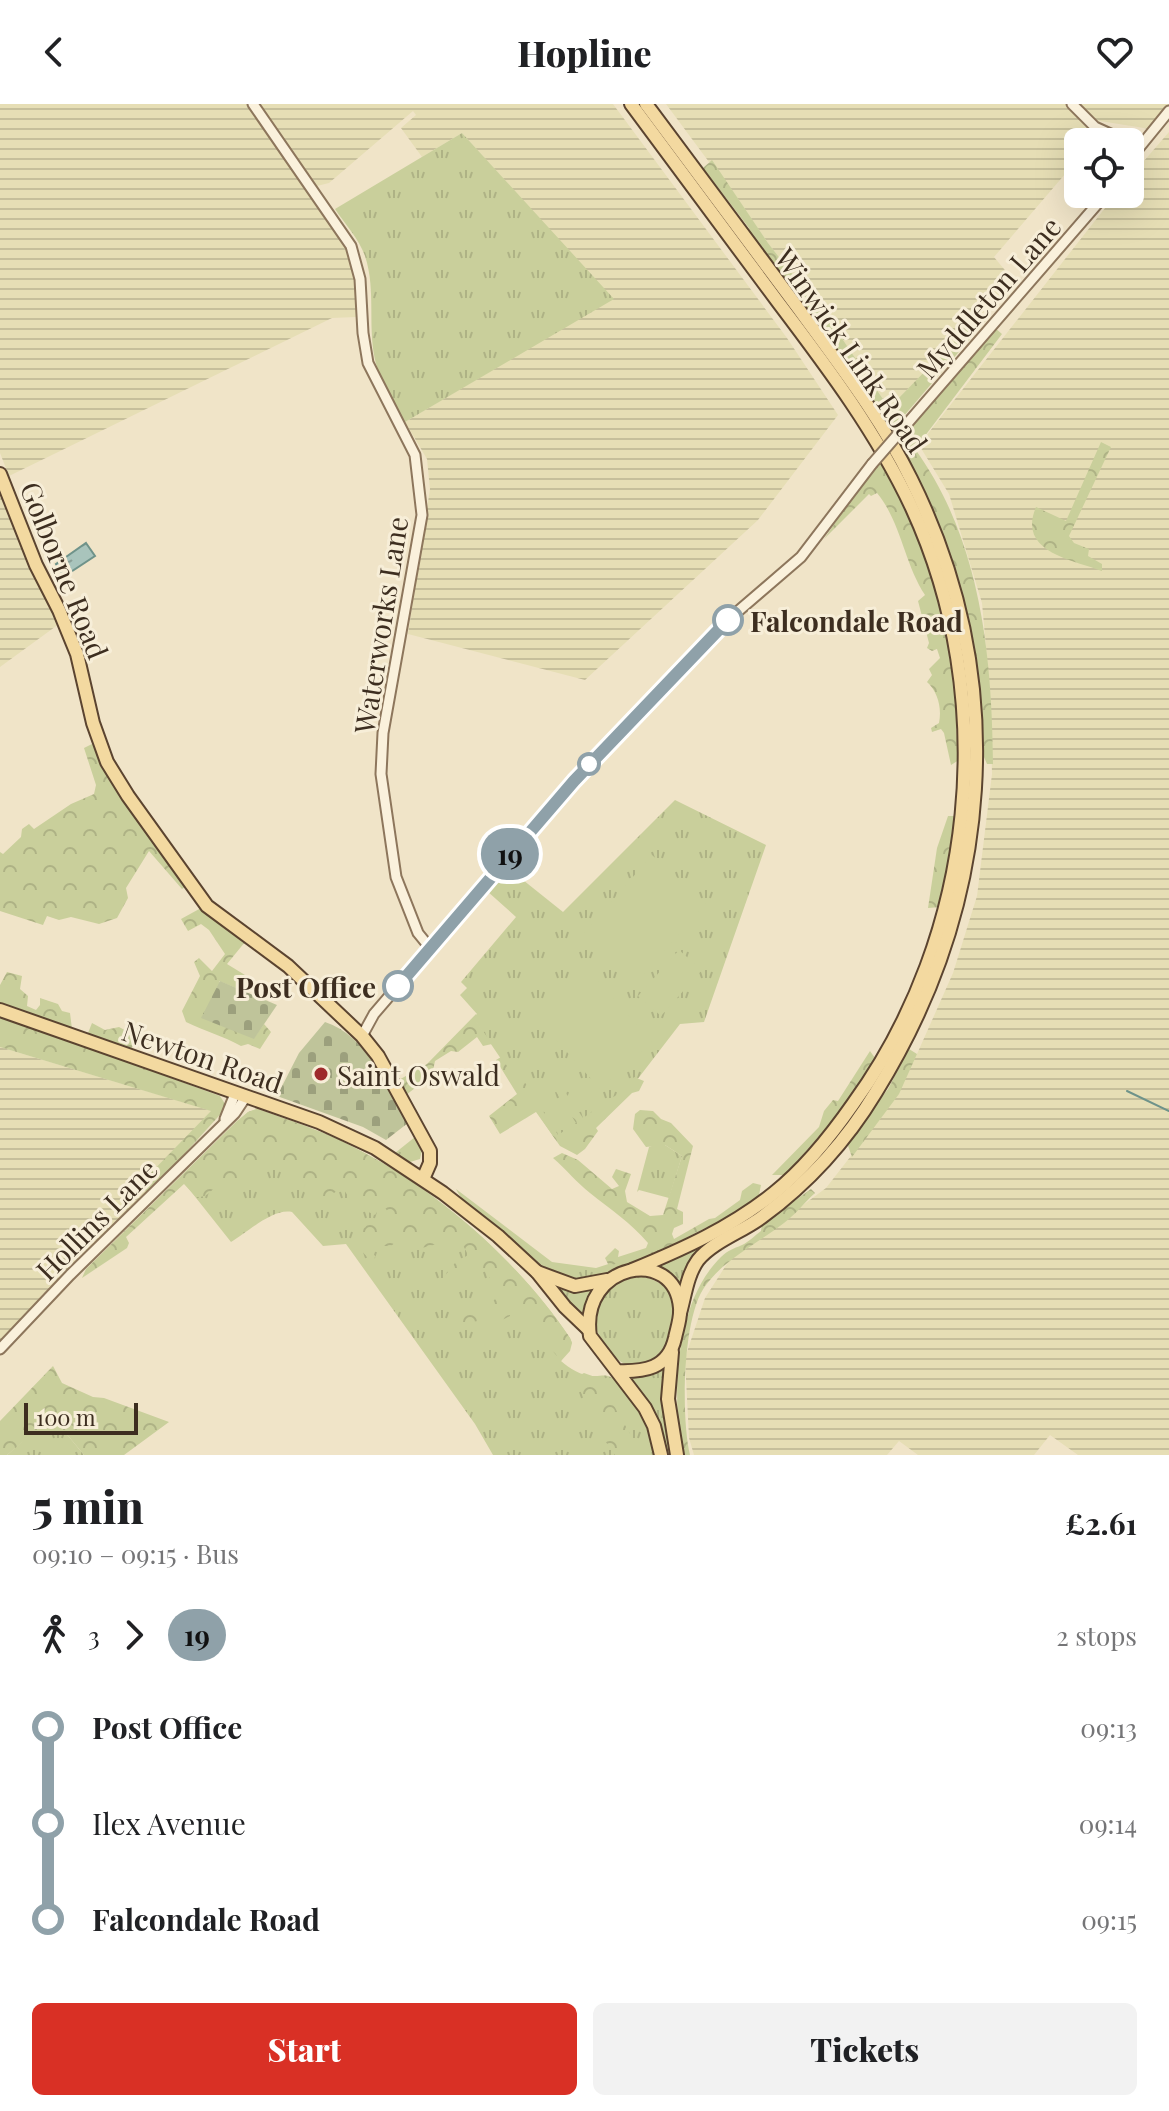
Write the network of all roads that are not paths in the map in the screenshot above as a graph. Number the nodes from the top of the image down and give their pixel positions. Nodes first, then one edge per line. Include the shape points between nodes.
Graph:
1 (253, 104) edge
2 (631, 104) edge
3 (646, 104) edge
4 (1072, 104) edge
5 (1169, 111) edge
6 (1097, 128) edge
7 (1144, 141) edge
8 (1094, 208) edge
9 (0, 474) edge
10 (431, 949) junction
11 (0, 1010) edge
12 (362, 1036) junction
13 (240, 1096) junction
14 (423, 1179) junction
15 (632, 1270) junction
16 (537, 1272) junction
17 (611, 1278) junction
18 (680, 1313) junction
19 (589, 1330) junction
20 (672, 1348) junction
21 (0, 1349) edge
22 (617, 1371) junction
23 (661, 1455) edge
24 (677, 1455) edge

1 - 10 street, Waterworks Lane via 351,246 360,279 368,363 415,455 422,515 383,733 381,774 396,877 418,933
2 - 15 main road, Winwick Link Road via 819,356 892,468 936,570 953,635 965,741 963,800 946,904 914,998 866,1086 805,1164 775,1192 712,1235
3 - 18 main road, Winwick Link Road via 843,370 911,478 958,604 976,733 976,784 959,903 933,984 904,1045 833,1152 752,1225 698,1261
4 - 6 street
5 - 7 street
8 - 10 street, Myddleton Lane, bridge via 872,464 801,557 660,687 569,785
9 - 12 main road, Golborne Road via 77,654 102,750 128,796 207,906 288,966
10 - 12 street, Myddleton Lane via 374,1014
11 - 13 main road, Newton Road
12 - 14 main road, Golborne Road via 428,1148 430,1163
13 - 14 main road, Newton Road via 356,1138
13 - 21 street, Hollins Lane via 224,1122
14 - 16 main road, Newton Road
15 - 17 main road
15 - 18 main road via 649,1270 667,1280 678,1297
16 - 17 main road, Newton Road via 575,1286
16 - 19 main road, Newton Road
17 - 19 main road via 595,1298
18 - 20 main road
19 - 22 main road
20 - 22 main road via 652,1368
20 - 24 main road via 668,1399
22 - 23 main road via 649,1414

